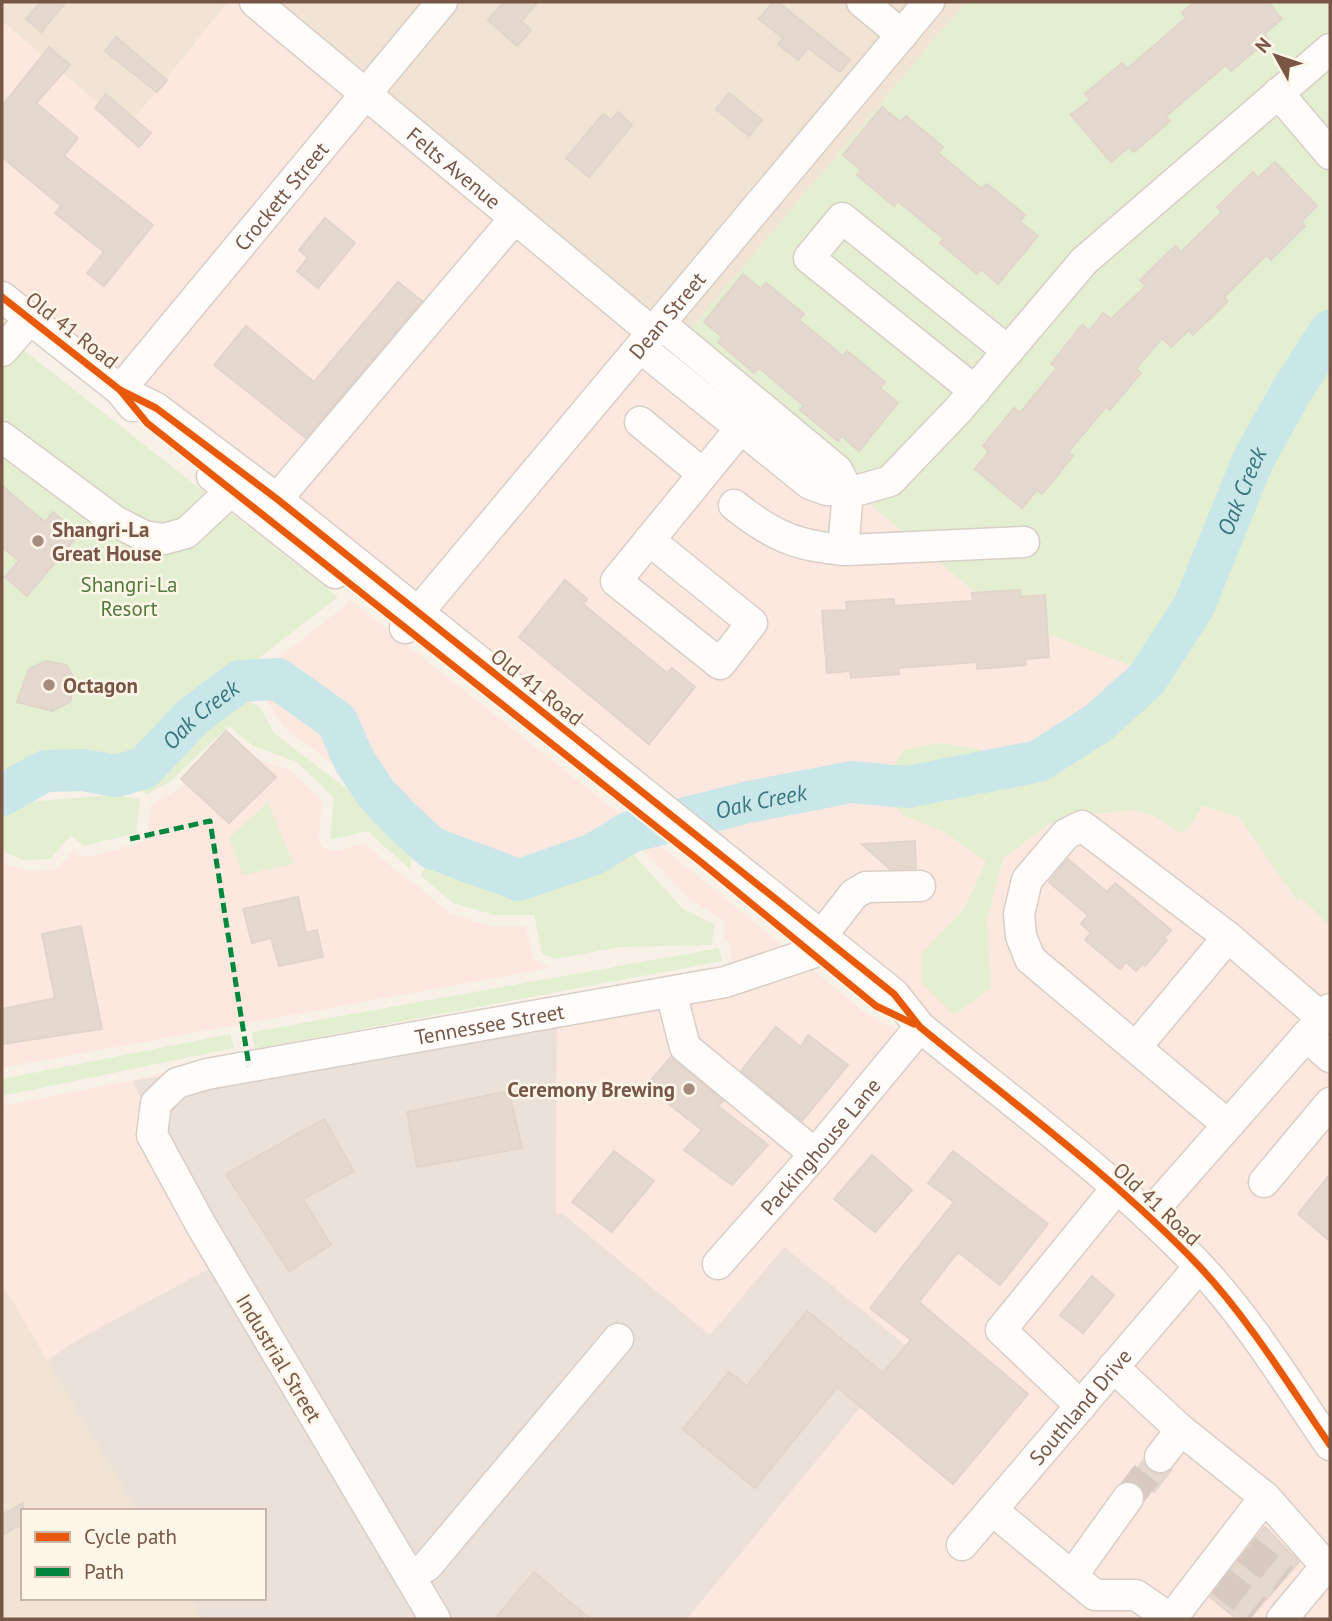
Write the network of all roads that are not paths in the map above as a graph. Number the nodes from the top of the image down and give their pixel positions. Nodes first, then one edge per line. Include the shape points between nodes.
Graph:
1 (255, 2) edge
2 (442, 2) edge
3 (862, 2) edge
4 (929, 2) edge
5 (902, 35) junction
6 (1330, 49) edge
7 (365, 93) junction
8 (1278, 93) junction
9 (1330, 154) edge
10 (515, 218) junction
11 (2, 297) edge
12 (30, 319) junction
13 (652, 335) junction
14 (2, 351) edge
15 (1008, 351) junction
16 (120, 390) junction
17 (975, 391) junction
18 (750, 417) junction
19 (640, 422) dead end
20 (2, 437) edge
21 (703, 474) junction
22 (231, 491) junction
23 (848, 491) junction
24 (277, 499) junction
25 (734, 505) dead end
26 (649, 540) dead end
27 (1024, 542) dead end
28 (843, 550) junction
29 (411, 621) junction
30 (920, 886) dead end
31 (1228, 937) junction
32 (817, 944) junction
33 (671, 992) junction
34 (1319, 1021) edge
35 (920, 1027) junction
36 (1136, 1047) junction
37 (1330, 1057) edge
38 (167, 1092) joint
39 (1330, 1103) edge
40 (1228, 1125) junction
41 (815, 1154) junction
42 (1264, 1182) dead end
43 (1116, 1189) junction
44 (1148, 1216) junction
45 (718, 1264) dead end
46 (1199, 1267) junction
47 (618, 1339) dead end
48 (1113, 1367) junction
49 (1081, 1406) junction
50 (1181, 1430) junction
51 (1329, 1442) edge
52 (1160, 1457) tunnel mouth
53 (1265, 1497) junction
54 (1128, 1499) tunnel mouth
55 (992, 1510) junction
56 (962, 1545) dead end
57 (1072, 1576) junction
58 (410, 1577) junction
59 (1269, 1616) edge
60 (435, 1619) edge
61 (1171, 1619) edge

1 - 7 street, Felts Avenue
2 - 7 street, Crockett Street
3 - 5 street
4 - 5 street, Dean Street
5 - 13 street, Dean Street
6 - 8 street
7 - 10 street, Felts Avenue
7 - 16 street, Crockett Street
8 - 9 street
8 - 15 street via 1084,261
10 - 13 street, Felts Avenue
10 - 24 street
11 - 12 street, Old 41 Road
12 - 14 street
12 - 16 street, Old 41 Road
13 - 18 street, Felts Avenue
13 - 29 street, Dean Street
15 - 17 street
15 - 17 street via 842,218 810,258
16 - 22 street, Old 41 Road via 147,423
16 - 24 street, Old 41 Road via 156,408
17 - 23 street via 890,481
18 - 21 street
18 - 23 street, Felts Avenue via 810,484
19 - 21 street
20 - 22 street via 115,521 144,536 164,539 186,533
21 - 26 street
22 - 29 street, Old 41 Road
23 - 28 street
24 - 29 street, Old 41 Road
25 - 28 street via 784,539
27 - 28 street
29 - 32 street, Old 41 Road
30 - 32 street via 866,887 854,894
31 - 34 street
31 - 36 street
31 - 36 street via 1082,826 1066,834 1027,880 1019,914 1030,958
32 - 33 street, Tennessee Street via 725,982
32 - 35 street, Old 41 Road via 876,1006
33 - 38 street, Tennessee Street via 207,1074 177,1083
33 - 41 street via 685,1047
34 - 37 street
34 - 40 street
35 - 41 street, Packinghouse Lane
35 - 43 street, Old 41 Road
36 - 40 street
38 - 58 street, Industrial Street via 156,1103 152,1135
39 - 42 street
40 - 44 street
41 - 45 street, Packinghouse Lane
43 - 44 street, Old 41 Road
43 - 49 street via 1001,1330
44 - 46 street, Old 41 Road
46 - 48 street, Southland Drive
46 - 51 street, Old 41 Road
47 - 58 street via 427,1566
48 - 49 street, Southland Drive
48 - 50 street
49 - 55 street, Southland Drive
50 - 52 street
50 - 53 street
53 - 59 street via 1326,1566 1293,1587
53 - 61 street via 1239,1544
54 - 57 street
55 - 56 street, Southland Drive
55 - 57 street
57 - 61 street via 1095,1595 1136,1595
58 - 60 street, Industrial Street

